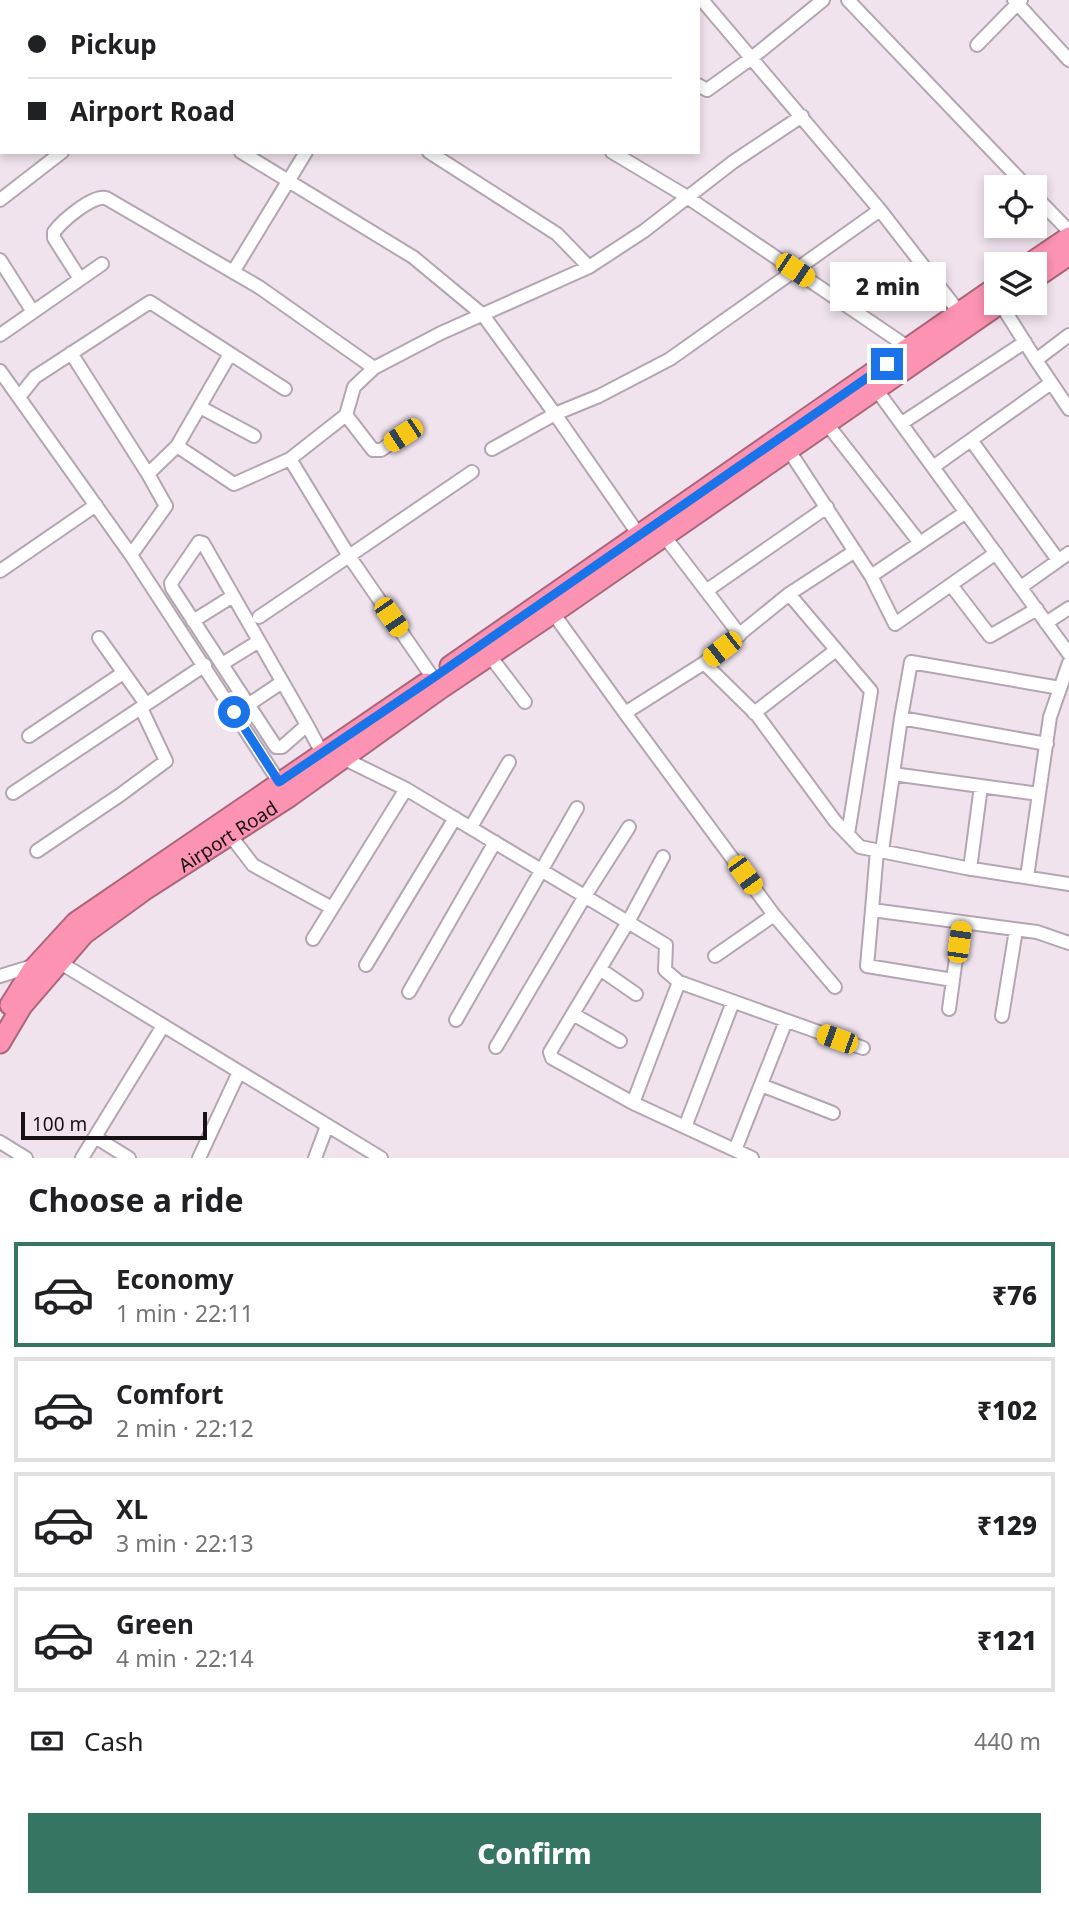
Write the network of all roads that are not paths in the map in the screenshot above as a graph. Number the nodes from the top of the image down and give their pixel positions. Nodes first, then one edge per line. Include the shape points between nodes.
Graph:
1 (702, 0) edge
2 (822, 0) edge
3 (848, 0) edge
4 (1018, 1) edge
5 (977, 45) dead end
6 (752, 57) junction
7 (1069, 60) edge
8 (700, 86) edge
9 (802, 116) junction
10 (59, 154) edge
11 (244, 154) edge
12 (305, 154) edge
13 (432, 154) edge
14 (615, 154) edge
15 (1016, 175) edge
16 (288, 181) junction
17 (687, 198) junction
18 (0, 200) edge
19 (1047, 208) edge
20 (880, 210) junction
21 (1069, 231) edge
22 (1069, 237) edge
23 (1047, 252) edge
24 (1069, 255) edge
25 (0, 260) edge
26 (102, 264) dead end
27 (589, 267) junction
28 (795, 270) junction
29 (1047, 270) edge
30 (233, 272) junction
31 (80, 279) junction
32 (984, 295) edge
33 (33, 312) junction
34 (959, 313) junction
35 (483, 315) junction
36 (984, 315) edge
37 (1008, 315) edge
38 (0, 335) edge
39 (1069, 335) edge
40 (1025, 342) junction
41 (909, 348) junction
42 (71, 353) junction
43 (230, 354) junction
44 (1036, 360) junction
45 (374, 368) junction
46 (0, 370) edge
47 (1051, 383) junction
48 (285, 390) dead end
49 (876, 390) junction
50 (19, 397) junction
51 (200, 407) junction
52 (1069, 409) edge
53 (555, 414) junction
54 (346, 415) junction
55 (902, 423) junction
56 (827, 424) junction
57 (403, 435) dead end
58 (254, 436) dead end
59 (971, 440) junction
60 (177, 446) junction
61 (492, 449) dead end
62 (788, 449) junction
63 (290, 459) junction
64 (933, 467) junction
65 (472, 472) dead end
66 (148, 474) junction
67 (96, 505) junction
68 (827, 508) junction
69 (966, 512) junction
70 (639, 535) junction
71 (665, 537) junction
72 (920, 543) junction
73 (855, 551) junction
74 (996, 554) junction
75 (131, 555) junction
76 (349, 556) junction
77 (1064, 556) edge
78 (0, 571) edge
79 (871, 576) junction
80 (951, 585) junction
81 (1021, 587) junction
82 (706, 591) junction
83 (789, 594) junction
84 (233, 596) junction
85 (1069, 608) edge
86 (1037, 609) junction
87 (553, 613) junction
88 (259, 617) dead end
89 (193, 621) junction
90 (1046, 622) junction
91 (740, 635) junction
92 (99, 638) dead end
93 (259, 641) junction
94 (836, 650) junction
95 (1069, 654) edge
96 (490, 656) junction
97 (704, 663) junction
98 (1069, 663) edge
99 (222, 664) junction
100 (205, 666) junction
101 (123, 673) junction
102 (433, 678) junction
103 (282, 682) junction
104 (1060, 688) junction
105 (524, 702) dead end
106 (248, 705) junction
107 (143, 706) junction
108 (625, 713) junction
109 (754, 713) junction
110 (901, 718) junction
111 (307, 725) junction
112 (29, 736) dead end
113 (1046, 744) junction
114 (322, 753) junction
115 (343, 758) junction
116 (509, 762) dead end
117 (893, 774) junction
118 (981, 786) junction
119 (406, 789) junction
120 (284, 790) junction
121 (13, 793) dead end
122 (1039, 794) junction
123 (577, 808) dead end
124 (455, 818) junction
125 (471, 827) junction
126 (629, 827) dead end
127 (848, 834) junction
128 (230, 835) junction
129 (495, 842) junction
130 (37, 851) dead end
131 (880, 851) junction
132 (663, 857) dead end
133 (970, 869) junction
134 (541, 870) junction
135 (1027, 877) junction
136 (1069, 884) edge
137 (585, 896) junction
138 (332, 908) junction
139 (872, 910) junction
140 (774, 915) junction
141 (628, 922) junction
142 (961, 922) junction
143 (1016, 930) junction
144 (313, 939) dead end
145 (1069, 943) edge
146 (715, 956) dead end
147 (59, 962) junction
148 (37, 965) junction
149 (366, 965) dead end
150 (600, 969) junction
151 (0, 976) edge
152 (953, 980) junction
153 (679, 982) junction
154 (835, 987) dead end
155 (409, 992) dead end
156 (636, 994) dead end
157 (733, 1002) junction
158 (949, 1009) dead end
159 (573, 1014) junction
160 (1002, 1016) dead end
161 (456, 1020) dead end
162 (0, 1021) edge
163 (786, 1021) junction
164 (163, 1026) junction
165 (620, 1041) dead end
166 (0, 1043) edge
167 (496, 1047) dead end
168 (863, 1048) dead end
169 (239, 1072) junction
170 (761, 1086) junction
171 (633, 1103) junction
172 (833, 1113) dead end
173 (327, 1126) junction
174 (685, 1127) junction
175 (95, 1137) junction
176 (0, 1142) edge
177 (735, 1150) junction
178 (26, 1158) edge
179 (82, 1158) edge
180 (129, 1158) edge
181 (199, 1158) edge
182 (315, 1158) edge
183 (381, 1158) edge
184 (752, 1158) edge

1 - 6 street
2 - 6 street
3 - 15 street
4 - 5 street
4 - 7 street
6 - 8 street via 708,90
6 - 9 street
9 - 17 street
9 - 20 street
10 - 18 street
11 - 16 street
12 - 16 street
13 - 27 street via 557,234
14 - 17 street
16 - 30 street
16 - 35 street via 413,257
17 - 27 street
17 - 28 street
19 - 21 street
20 - 28 street
20 - 34 street
22 - 23 highway
24 - 29 highway
25 - 33 street
26 - 31 street
27 - 35 street
28 - 41 street
28 - 53 street via 670,359 599,397
30 - 31 street via 101,197 53,234
30 - 45 street
31 - 33 street
32 - 34 highway, Airport Road
33 - 38 street
34 - 41 highway, Airport Road
35 - 45 street
35 - 53 street
36 - 49 highway, Airport Road
37 - 40 street
39 - 44 street
40 - 44 street
40 - 55 street
41 - 70 highway, Airport Road
42 - 43 street via 149,302
42 - 50 street via 35,377
42 - 66 street
43 - 48 street
43 - 51 street
44 - 47 street
45 - 54 street via 354,387
46 - 50 street
47 - 52 street
47 - 59 street
49 - 55 street
49 - 56 highway, Airport Road
50 - 67 street
51 - 58 street
51 - 60 street
53 - 61 street
53 - 70 street
54 - 57 street via 373,450 381,450
54 - 63 street
55 - 64 street
56 - 62 highway, Airport Road
56 - 72 street
59 - 64 street
59 - 77 street
60 - 63 street via 234,484
60 - 66 street
62 - 68 street
62 - 71 highway, Airport Road
63 - 76 street
64 - 69 street
65 - 76 street
66 - 75 street via 166,506
67 - 75 street
67 - 78 street
68 - 73 street
68 - 82 street
69 - 72 street
69 - 74 street
70 - 102 highway, Airport Road
71 - 82 street
71 - 87 highway, Airport Road
72 - 79 street
73 - 79 street
73 - 83 street
74 - 80 street
74 - 81 street
75 - 100 street
76 - 88 street
76 - 102 street
77 - 81 street
79 - 80 street via 895,624
80 - 86 street via 990,636
81 - 86 street
82 - 91 street
83 - 91 street
83 - 94 street
84 - 89 street
84 - 89 street via 199,542 171,586
84 - 93 street
85 - 90 street
86 - 90 street
87 - 96 highway, Airport Road
87 - 108 street
89 - 99 street
90 - 95 street
91 - 97 street
92 - 101 street
93 - 99 street
93 - 103 street
94 - 109 street
94 - 127 street via 871,691
96 - 105 street
96 - 115 highway, Airport Road
97 - 108 street
97 - 109 street
98 - 104 street
99 - 106 street
100 - 107 street
100 - 120 street
101 - 107 street
101 - 112 street
102 - 114 highway, Airport Road
103 - 106 street
103 - 111 street
104 - 110 street via 911,662
104 - 113 street
106 - 111 street via 277,748
107 - 121 street
107 - 130 street via 166,761
108 - 140 street
109 - 127 street
110 - 113 street
110 - 117 street
111 - 114 street
113 - 122 street
114 - 120 highway, Airport Road
115 - 119 street
115 - 120 highway, Airport Road
116 - 125 street
117 - 118 street
117 - 131 street
118 - 122 street
118 - 133 street
119 - 124 street
119 - 138 street
120 - 128 highway, Airport Road
120 - 148 highway, Airport Road via 76,922
122 - 135 street
123 - 134 street
124 - 125 street
124 - 149 street
125 - 129 street
126 - 137 street
127 - 131 street via 860,847
128 - 138 street via 253,865
128 - 147 highway, Airport Road via 84,934
129 - 134 street
129 - 155 street
131 - 133 street
131 - 139 street
132 - 141 street
133 - 135 street
134 - 137 street
134 - 161 street
135 - 136 street
137 - 141 street
137 - 167 street
138 - 144 street
139 - 142 street
139 - 152 street via 867,966
140 - 146 street
140 - 154 street
141 - 150 street
141 - 153 street via 666,945 665,970
142 - 143 street
142 - 152 street
143 - 145 street
143 - 160 street
147 - 148 street
147 - 164 street
147 - 166 highway, Airport Road via 22,1006
148 - 151 street
148 - 162 highway, Airport Road
150 - 156 street
150 - 159 street
152 - 158 street
153 - 157 street
153 - 171 street
157 - 163 street
157 - 174 street
159 - 165 street
159 - 171 street via 553,1046 552,1058
163 - 168 street
163 - 170 street
164 - 169 street
164 - 175 street
169 - 173 street
169 - 181 street
170 - 172 street
170 - 177 street
171 - 174 street
173 - 182 street
173 - 183 street
174 - 177 street
175 - 179 street
175 - 180 street
176 - 178 street
177 - 184 street

